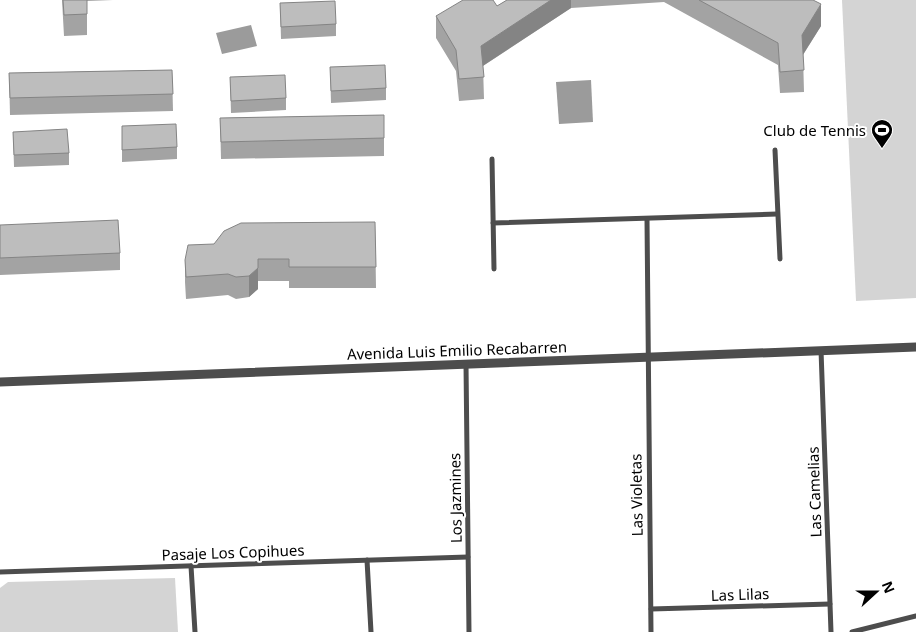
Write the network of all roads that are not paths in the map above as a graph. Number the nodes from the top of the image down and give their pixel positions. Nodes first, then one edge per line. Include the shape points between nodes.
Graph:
1 (775, 150) dead end
2 (492, 159) dead end
3 (777, 214) junction
4 (647, 219) junction
5 (493, 223) junction
6 (780, 259) dead end
7 (494, 269) dead end
8 (916, 347) edge
9 (821, 350) junction
10 (647, 357) junction
11 (466, 364) junction
12 (0, 382) edge
13 (468, 557) junction
14 (367, 560) junction
15 (191, 566) junction
16 (0, 572) edge
17 (830, 604) junction
18 (651, 609) junction
19 (916, 616) edge
20 (194, 632) edge
21 (371, 632) edge
22 (469, 632) edge
23 (651, 632) edge
24 (832, 632) edge
25 (852, 632) edge

1 - 3 street
2 - 5 street
3 - 4 street
3 - 6 street
4 - 5 street
4 - 10 street, Las Violetas
5 - 7 street
8 - 9 street, Avenida Luis Emilio Recabarren
9 - 10 street, Avenida Luis Emilio Recabarren
9 - 17 street, Las Camelias
10 - 11 street, Avenida Luis Emilio Recabarren
10 - 18 street, Las Violetas
11 - 12 street, Avenida Luis Emilio Recabarren
11 - 13 street, Los Jazmines
13 - 14 street, Pasaje Los Copihues
13 - 22 street, Los Jazmines
14 - 15 street, Pasaje Los Copihues
14 - 21 street
15 - 16 street, Pasaje Los Copihues
15 - 20 street
17 - 18 street, Las Lilas
17 - 24 street, Las Camelias
18 - 23 street, Las Violetas
19 - 25 street

